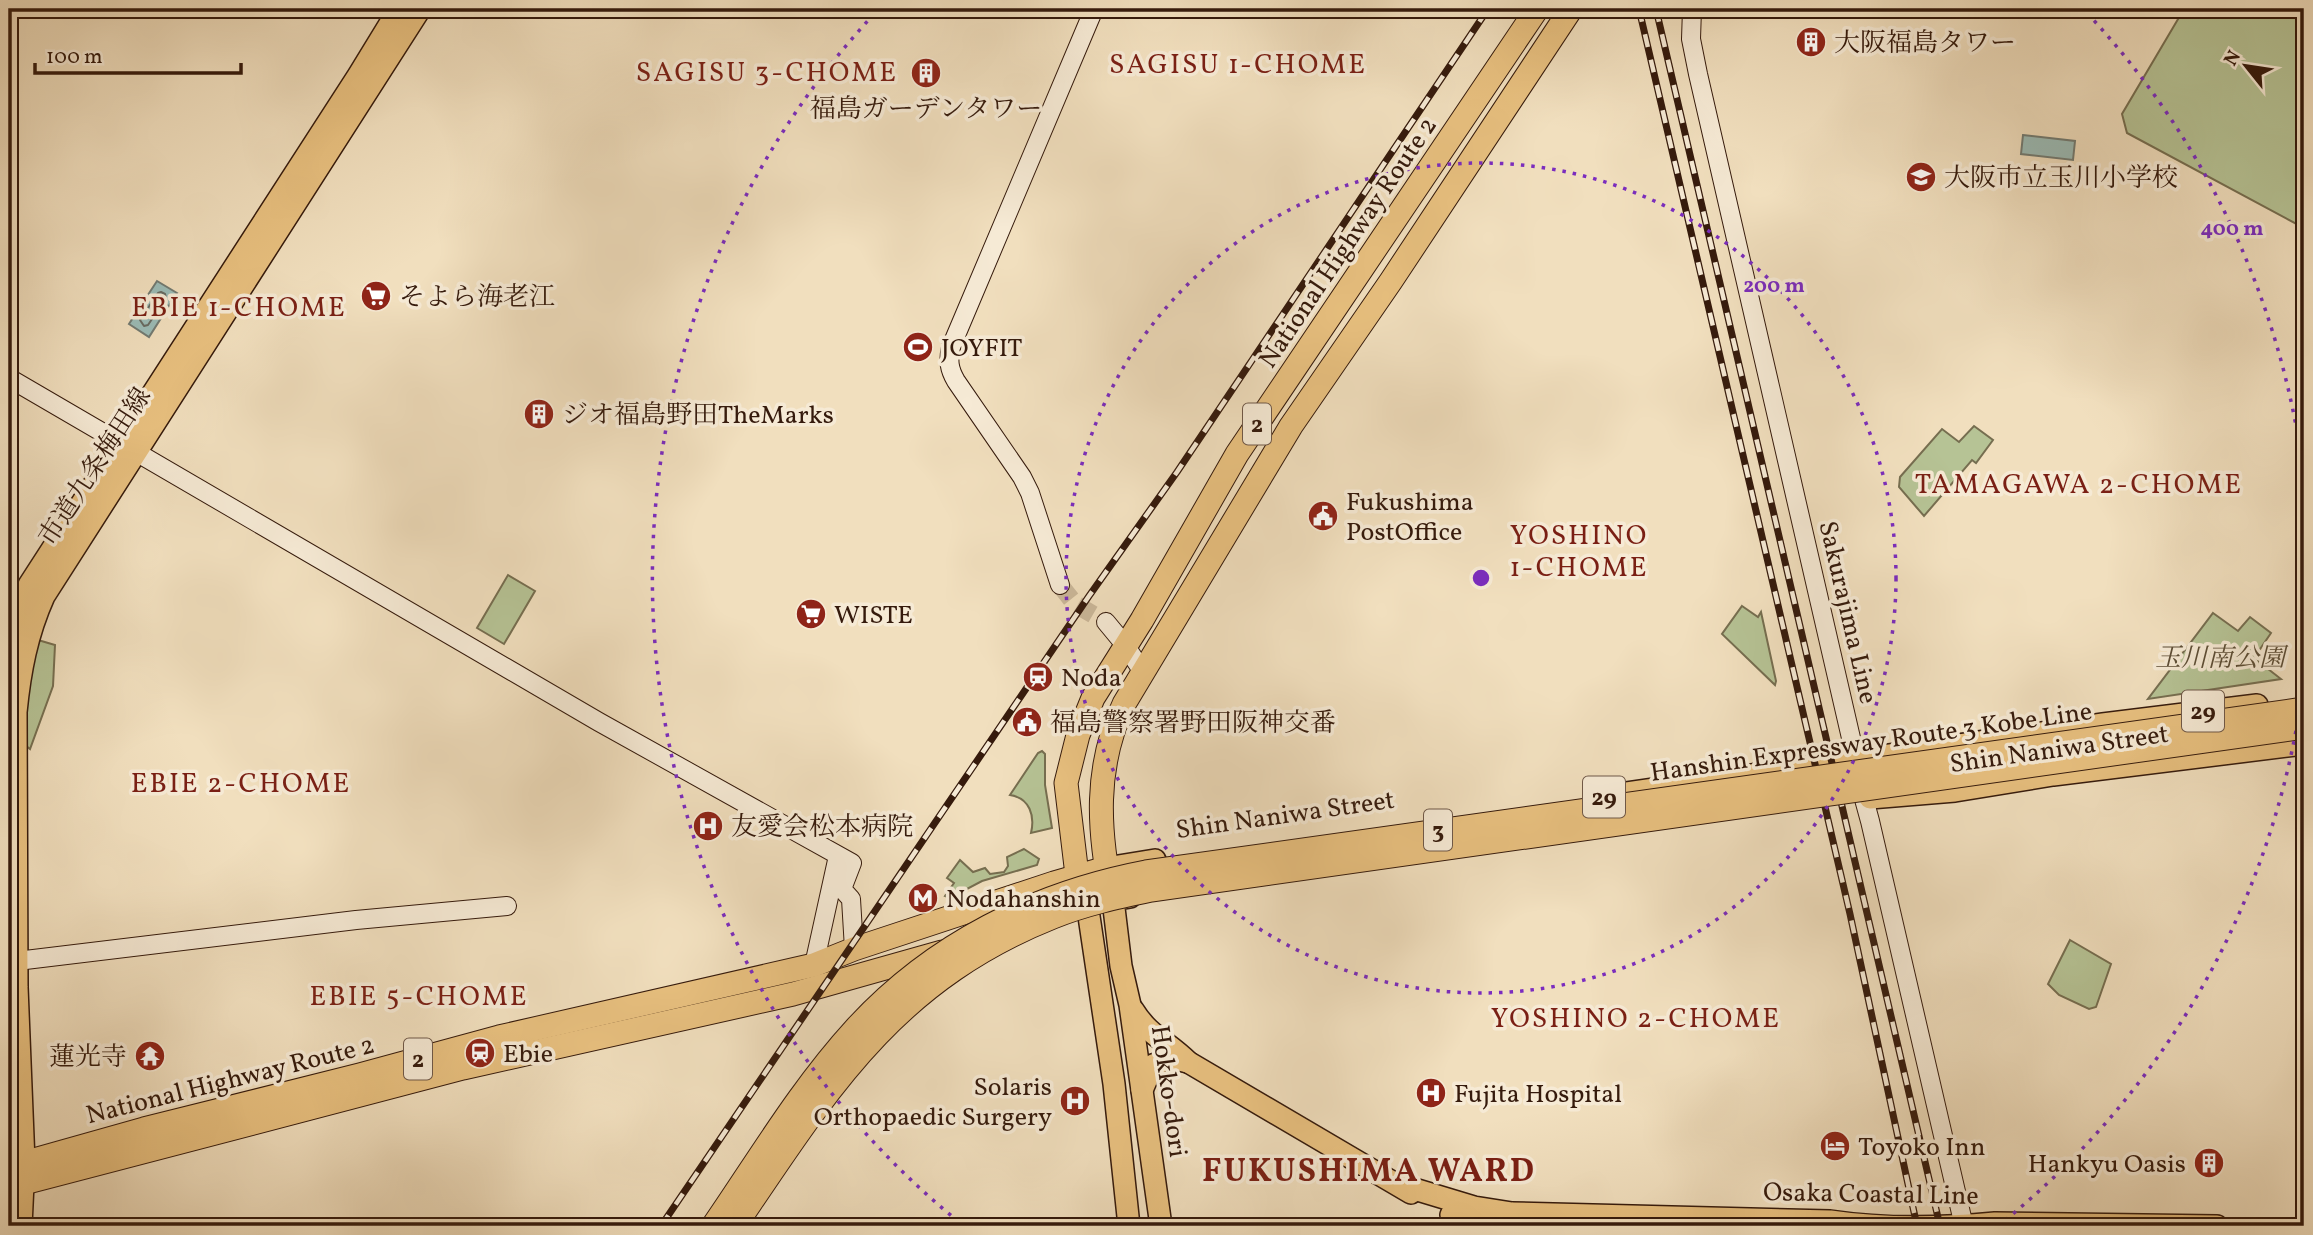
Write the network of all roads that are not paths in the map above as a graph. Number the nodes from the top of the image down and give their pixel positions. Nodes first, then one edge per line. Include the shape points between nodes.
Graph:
1 (399, 9) edge
2 (420, 9) edge
3 (1094, 9) edge
4 (1537, 9) edge
5 (1572, 9) edge
6 (1692, 9) edge
7 (9, 378) edge
8 (128, 448) junction
9 (1060, 585) tunnel mouth
10 (1105, 622) tunnel mouth
11 (9, 636) edge
12 (1125, 645) junction
13 (1143, 672) junction
14 (2304, 699) edge
15 (2304, 709) edge
16 (2304, 727) edge
17 (2304, 744) edge
18 (1853, 759) junction
19 (1865, 799) junction
20 (845, 860) junction
21 (1105, 868) junction
22 (1077, 875) junction
23 (1112, 900) junction
24 (1087, 903) junction
25 (507, 906) dead end
26 (855, 949) junction
27 (17, 961) junction
28 (814, 965) junction
29 (1130, 1005) junction
30 (1188, 1062) junction
31 (1142, 1090) junction
32 (16, 1175) edge
33 (1401, 1185) junction
34 (21, 1226) edge
35 (713, 1226) edge
36 (735, 1226) edge
37 (1129, 1226) edge
38 (1161, 1226) edge
39 (1496, 1226) edge
40 (1964, 1226) edge
41 (2217, 1226) edge

1 - 8 main road, 市道九条梅田線
2 - 8 main road, 市道九条梅田線
3 - 9 street via 949,358 956,381 1022,477
4 - 12 highway, National Highway Route 2 / 2 via 1237,454
5 - 13 highway, 2 via 1291,426
6 - 18 street, Sakurajima Line via 1693,49
7 - 8 street
8 - 11 main road, 市道九条梅田線 via 29,585
8 - 20 street
8 - 27 main road, 市道九条梅田線 via 44,596 19,674
10 - 12 street
12 - 13 street
12 - 22 highway, National Highway Route 2 / 2 via 1084,717 1066,783
13 - 21 highway, 2 via 1119,713 1105,755 1100,796
14 - 18 main road, Shin Naniwa Street / 29
15 - 35 highway, Hanshin Expressway Route 3 Kobe Line / 3, bridge via 1146,872 1090,884 992,923 925,966 883,1001 810,1086
16 - 36 highway, Hanshin Expressway Route 3 Kobe Line / 3, bridge via 1151,890 1099,902 1055,916 998,943 936,982 897,1014 824,1096
17 - 19 main road, Shin Naniwa Street / 29
18 - 19 street, Sakurajima Line
18 - 21 main road, Shin Naniwa Street / 29
19 - 23 main road, Shin Naniwa Street / 29
19 - 40 street, Sakurajima Line
20 - 26 street via 842,889 851,899
20 - 28 street
21 - 22 highway, 2
21 - 23 highway, 2
22 - 24 highway, 2
22 - 26 highway, National Highway Route 2 / 2
23 - 24 highway, National Highway Route 2 / 2
23 - 29 main road, Hokko-dori
24 - 32 highway, National Highway Route 2 / 2 via 919,959 805,990
24 - 37 main road via 1116,1097
25 - 27 street
26 - 28 highway, National Highway Route 2 / 2
27 - 32 main road, 市道九条梅田線
28 - 32 highway, National Highway Route 2 / 2 via 499,1038
29 - 30 main road, Osaka Coastal Line via 1151,1033
29 - 31 main road, Hokko-dori
30 - 31 main road via 1171,1059 1153,1065
30 - 33 main road, Osaka Coastal Line
31 - 38 main road, Hokko-dori
32 - 34 main road, 市道九条梅田線
33 - 39 main road, Osaka Coastal Line via 1430,1207
33 - 40 main road, Osaka Coastal Line via 1474,1207 1527,1214
40 - 41 main road, Osaka Coastal Line

